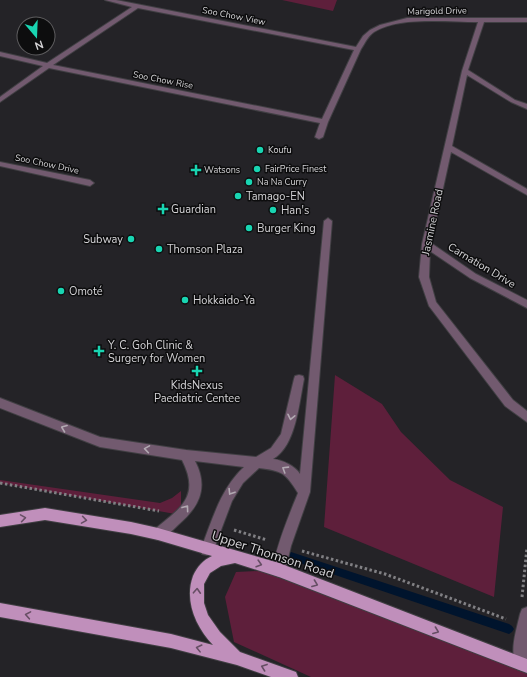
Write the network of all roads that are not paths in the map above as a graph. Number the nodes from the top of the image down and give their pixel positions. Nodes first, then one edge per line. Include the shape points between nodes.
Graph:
1 (108, 0) edge
2 (137, 6) junction
3 (482, 20) junction
4 (527, 20) edge
5 (358, 49) junction
6 (0, 54) edge
7 (47, 66) junction
8 (465, 71) junction
9 (0, 100) edge
10 (527, 107) edge
11 (324, 122) junction
12 (319, 137) dead end
13 (449, 148) junction
14 (0, 164) edge
15 (90, 184) dead end
16 (527, 192) edge
17 (328, 221) dead end
18 (426, 244) junction
19 (527, 304) edge
20 (299, 379) dead end
21 (0, 403) edge
22 (527, 416) edge
23 (186, 455) junction
24 (256, 463) junction
25 (304, 492) junction
26 (0, 521) edge
27 (158, 534) junction
28 (208, 548) junction
29 (239, 558) junction
30 (279, 570) junction
31 (524, 608) edge
32 (0, 610) edge
33 (237, 658) junction
34 (525, 665) edge
35 (291, 677) edge

1 - 2 street, Soo Chow View
2 - 5 street, Soo Chow View
2 - 7 street
3 - 4 street, Marigold Drive
3 - 5 street, Marigold Drive via 394,22 372,31
3 - 8 street, Jasmine Road
5 - 11 street, Marigold Drive
6 - 7 street, Soo Chow Rise
7 - 9 street
7 - 11 street, Soo Chow Rise
8 - 10 street
8 - 13 street, Jasmine Road
11 - 12 street, Marigold Drive
13 - 16 street
13 - 18 street, Jasmine Road
14 - 15 street, Soo Chow Drive
17 - 25 street
18 - 19 street, Carnation Drive via 473,276
18 - 22 street, Jasmine Road via 424,277 432,303 509,403
20 -> 24 street via 286,436 275,452
23 -> 21 street via 100,442
23 - 24 street
27 -> 23 street via 181,515 196,495 197,481
25 -> 24 street via 287,469 268,462
24 -> 28 street via 239,479 227,498
25 - 30 street
26 -> 27 main road, Upper Thomson Road via 45,514
27 - 28 main road, Upper Thomson Road
28 - 29 main road, Upper Thomson Road
29 -> 30 main road, Upper Thomson Road
33 -> 29 main road via 210,632 200,613 197,597 198,580 212,561
30 -> 34 main road, Upper Thomson Road
31 - 34 street via 520,646
33 -> 32 main road via 171,641
35 -> 33 main road

